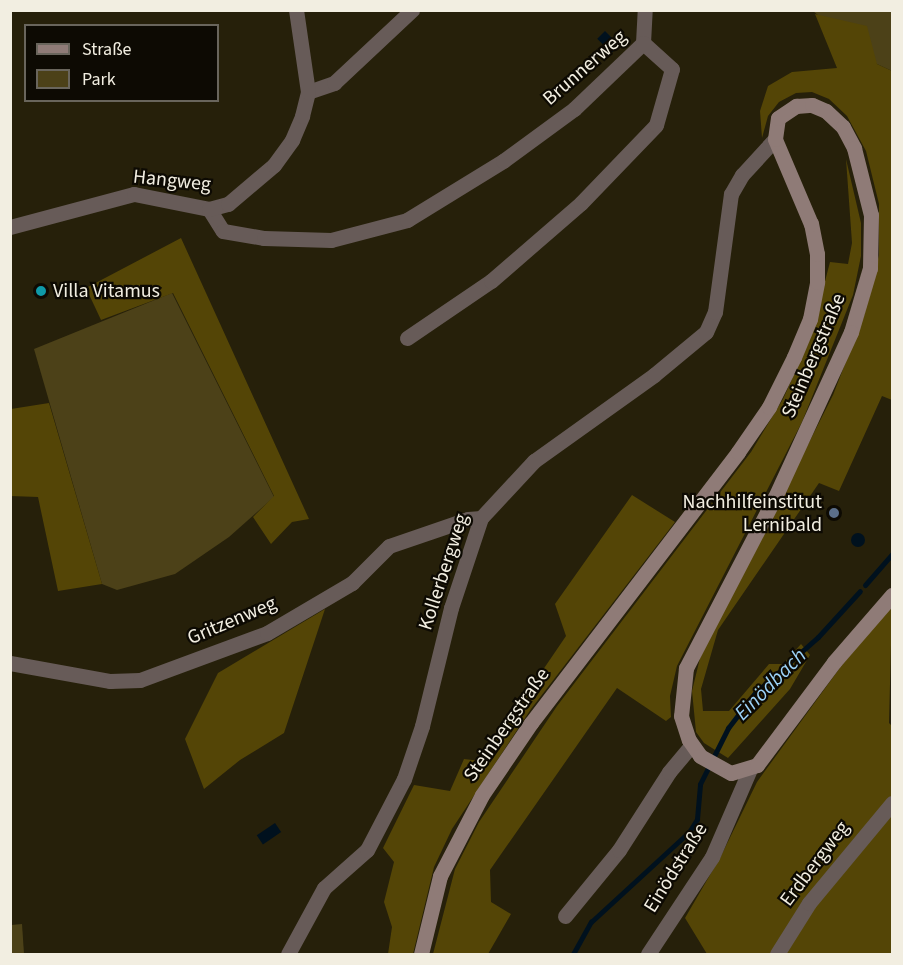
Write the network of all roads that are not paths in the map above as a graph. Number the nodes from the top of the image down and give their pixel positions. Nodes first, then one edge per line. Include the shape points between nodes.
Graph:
1 (296, 10) edge
2 (412, 10) edge
3 (645, 10) edge
4 (643, 43) junction
5 (308, 92) junction
6 (775, 139) junction
7 (208, 209) junction
8 (10, 227) edge
9 (407, 338) dead end
10 (481, 518) junction
11 (892, 596) edge
12 (10, 663) edge
13 (696, 751) junction
14 (750, 769) junction
15 (892, 803) edge
16 (565, 916) dead end
17 (288, 954) edge
18 (421, 954) edge
19 (648, 954) edge
20 (777, 954) edge

1 - 5 street, Hangweg
2 - 5 street via 334,83
3 - 4 street
4 - 7 street, Brunnerweg via 574,109 503,161 407,220 331,240 264,238 223,231
4 - 9 street, Brunnerweg via 672,69 656,125 581,202 491,281
5 - 7 street, Hangweg via 292,140 274,165 228,204
6 - 10 street, Kollerbergweg via 742,175 731,194 715,312 706,332 654,375 534,461
6 - 13 main road, Steinbergstraße via 778,118 796,106 819,108 843,127 862,170 871,215 870,268 851,332 790,466 686,668 681,716
6 - 18 main road, Steinbergstraße via 811,224 817,254 810,319 794,357 769,407 738,452 531,723 482,795 440,876
7 - 8 street, Hangweg via 134,194
10 - 12 street, Gritzenweg via 389,546 352,583 267,633 140,680 110,681
10 - 17 street, Kollerbergweg via 451,608 422,726 400,789 367,850 324,888
11 - 14 main road
13 - 14 main road via 730,773
13 - 16 street via 669,772 619,850
14 - 19 street, Einödstraße via 712,857
15 - 20 street, Erdbergweg via 809,903

